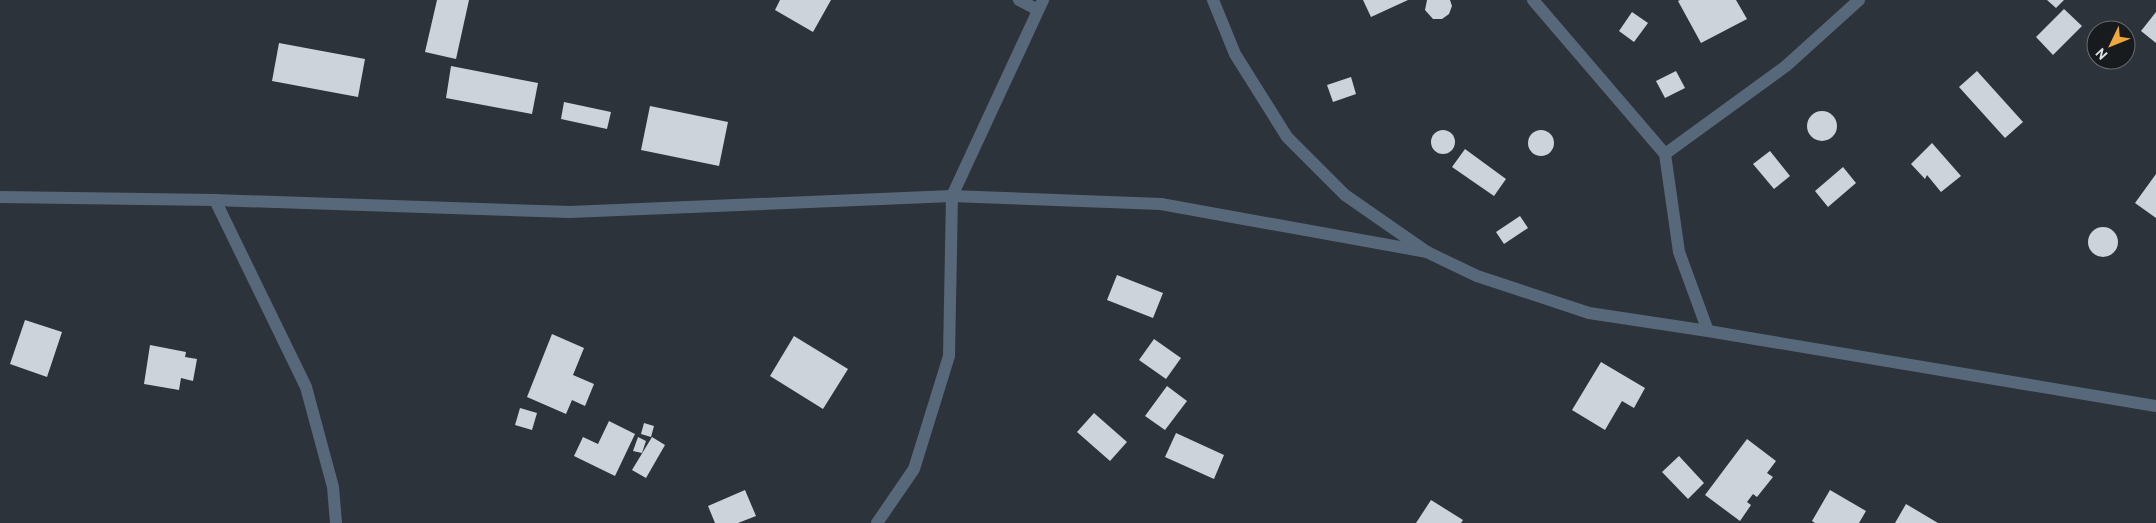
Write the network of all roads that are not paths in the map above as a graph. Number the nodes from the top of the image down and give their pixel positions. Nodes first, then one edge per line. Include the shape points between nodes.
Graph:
1 (1019, 0) edge
2 (1213, 0) edge
3 (1532, 0) edge
4 (1859, 0) edge
5 (1041, 5) edge
6 (1665, 154) junction
7 (952, 196) junction
8 (0, 197) edge
9 (215, 200) junction
10 (1427, 252) junction
11 (1708, 331) junction
12 (2156, 406) edge
13 (336, 523) edge
14 (877, 523) edge

1 - 5 street
2 - 10 street via 1236,54 1287,137 1345,195
3 - 6 street
4 - 6 street via 1786,66
5 - 7 street
6 - 11 street via 1679,252
7 - 9 street via 570,212
7 - 10 street via 1161,204
7 - 14 street via 949,356 914,469
8 - 9 street
9 - 13 street via 306,387 333,487
10 - 11 street via 1477,276 1589,314
11 - 12 street

